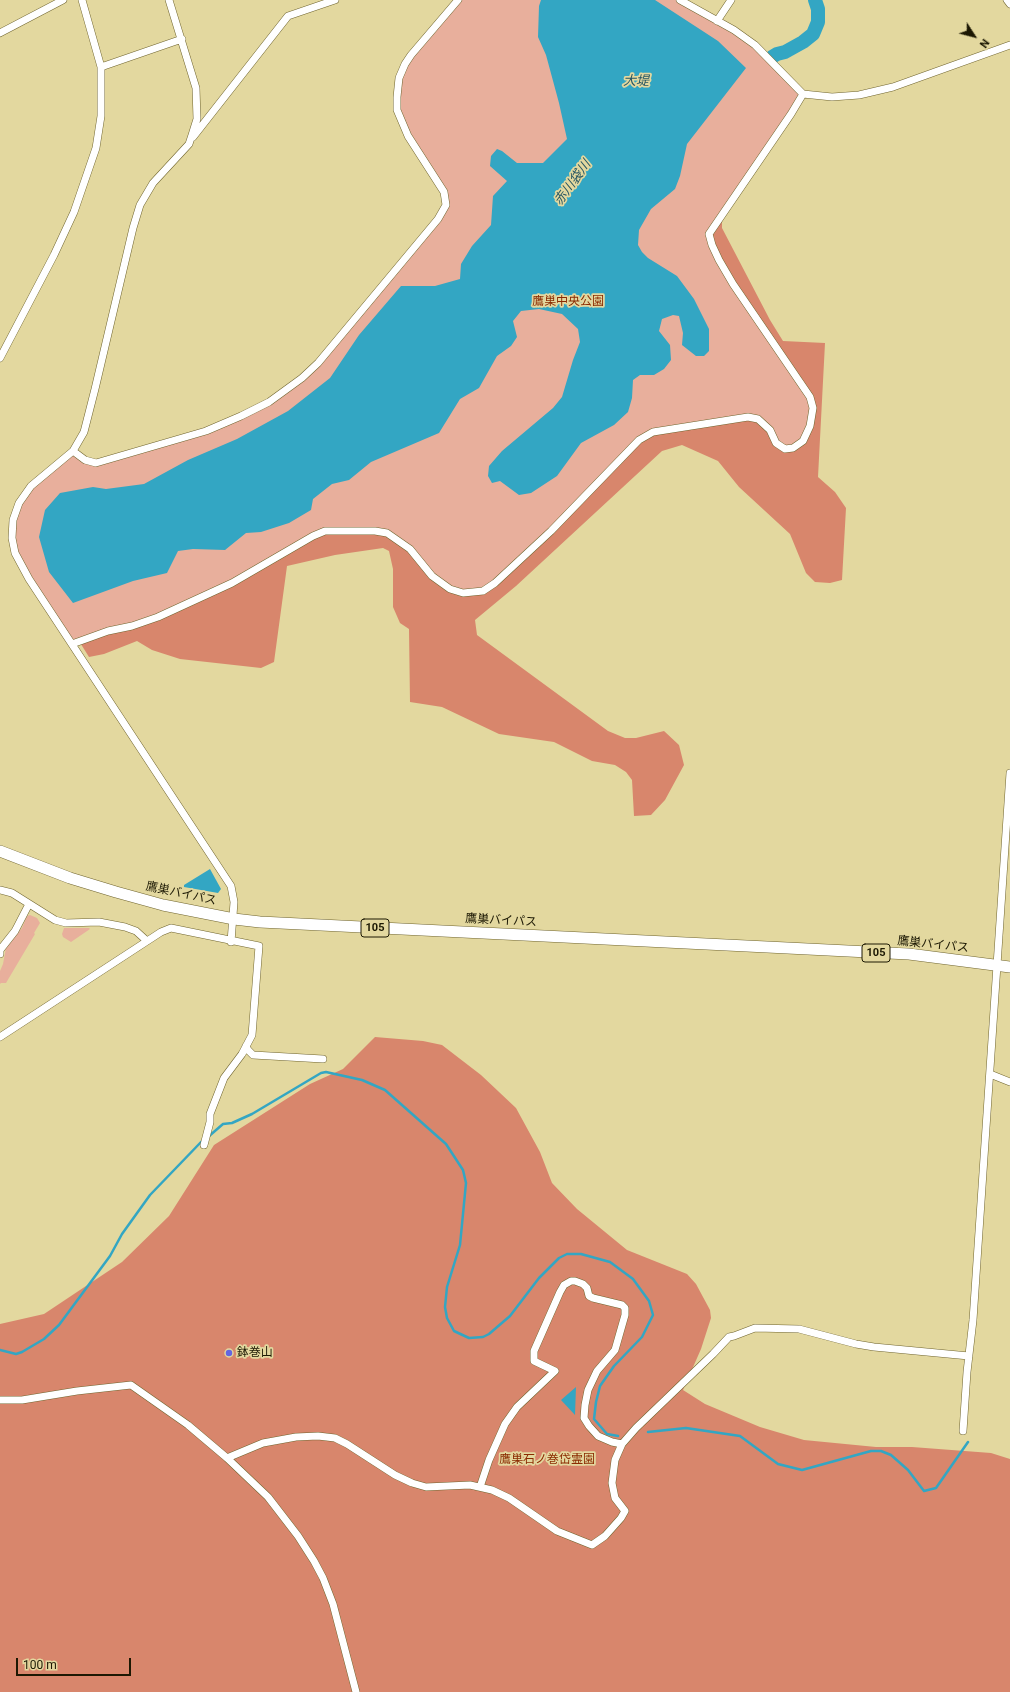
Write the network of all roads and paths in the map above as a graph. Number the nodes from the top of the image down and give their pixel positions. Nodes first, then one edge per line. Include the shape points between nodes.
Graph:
1 (63, 0) edge
2 (82, 0) edge
3 (169, 0) edge
4 (335, 0) edge
5 (458, 0) edge
6 (680, 0) edge
7 (731, 0) edge
8 (1006, 0) edge
9 (312, 3) edge
10 (1010, 4) edge
11 (717, 21) junction
12 (0, 33) edge
13 (182, 39) junction
14 (1010, 45) edge
15 (101, 67) junction
16 (803, 94) junction
17 (188, 144) junction
18 (0, 358) edge
19 (73, 451) junction
20 (72, 644) junction
21 (1010, 773) edge
22 (1008, 841) edge
23 (0, 851) edge
24 (0, 890) edge
25 (29, 904) junction
26 (234, 919) junction
27 (147, 941) junction
28 (231, 942) junction
29 (0, 954) edge
30 (997, 965) junction
31 (1010, 967) edge
32 (0, 1037) edge
33 (246, 1046) junction
34 (323, 1059) dead end
35 (990, 1074) junction
36 (1010, 1082) edge
37 (204, 1145) dead end
38 (969, 1356) junction
39 (0, 1400) edge
40 (963, 1431) dead end
41 (622, 1444) junction
42 (227, 1458) junction
43 (480, 1487) junction
44 (356, 1692) edge

1 - 12 street
2 - 15 street
3 - 13 street
4 - 9 street
5 - 19 street via 405,64 399,78 397,97 397,110 408,136 444,192 446,205 438,219 318,363 269,402 206,431 96,462 85,460
6 - 11 street
7 - 11 street
8 - 10 street
9 - 17 street via 288,16
11 - 16 street via 755,46
13 - 15 street
13 - 17 street via 196,88 197,119
14 - 16 street via 893,87 865,94 832,97
15 - 18 street via 101,116 96,148 86,180 54,255
16 - 20 street via 709,234 719,260 733,284 810,397 813,408 810,426 803,441 793,448 785,449 776,443 770,430 758,419 748,417 653,432 639,440 546,536 495,584 483,590 463,593 450,589 432,576 410,549 387,533 325,531 232,583 158,617
17 - 19 street via 153,183 140,206 84,432
19 - 20 street via 31,486 19,503 13,520 12,538 19,562
20 - 26 street via 231,886
21 - 22 street
22 - 30 street
23 - 26 highway, 鷹巣バイパス / 105 via 70,878 116,892 162,905
24 - 25 street via 12,893
25 - 27 street via 55,920 66,923 99,922 125,927 136,931
25 - 29 street via 15,931 0,950
26 - 28 street
26 - 30 highway, 鷹巣バイパス / 105 via 288,924 909,954
27 - 28 street via 171,928
27 - 32 street
28 - 33 street via 258,946 252,1035
30 - 31 highway, 鷹巣バイパス / 105
30 - 35 street
33 - 34 street via 253,1055
33 - 37 street via 224,1078 210,1114
35 - 36 street
35 - 38 street
38 - 40 street
38 - 41 street via 868,1346 799,1329 754,1328 729,1337
39 - 42 street via 22,1400 131,1385 188,1425
41 - 43 street via 615,1460 612,1483 615,1498 625,1511 605,1536 592,1545 557,1531 509,1498
41 - 43 street via 598,1436 584,1418 584,1405 597,1372 615,1350 625,1308 589,1296 583,1284 571,1281 564,1285 560,1292 534,1351 534,1361 555,1371 517,1407 505,1424
42 - 43 street via 263,1443 318,1436 334,1438 347,1444 412,1483 426,1487
42 - 44 street via 268,1497 317,1566 333,1604

